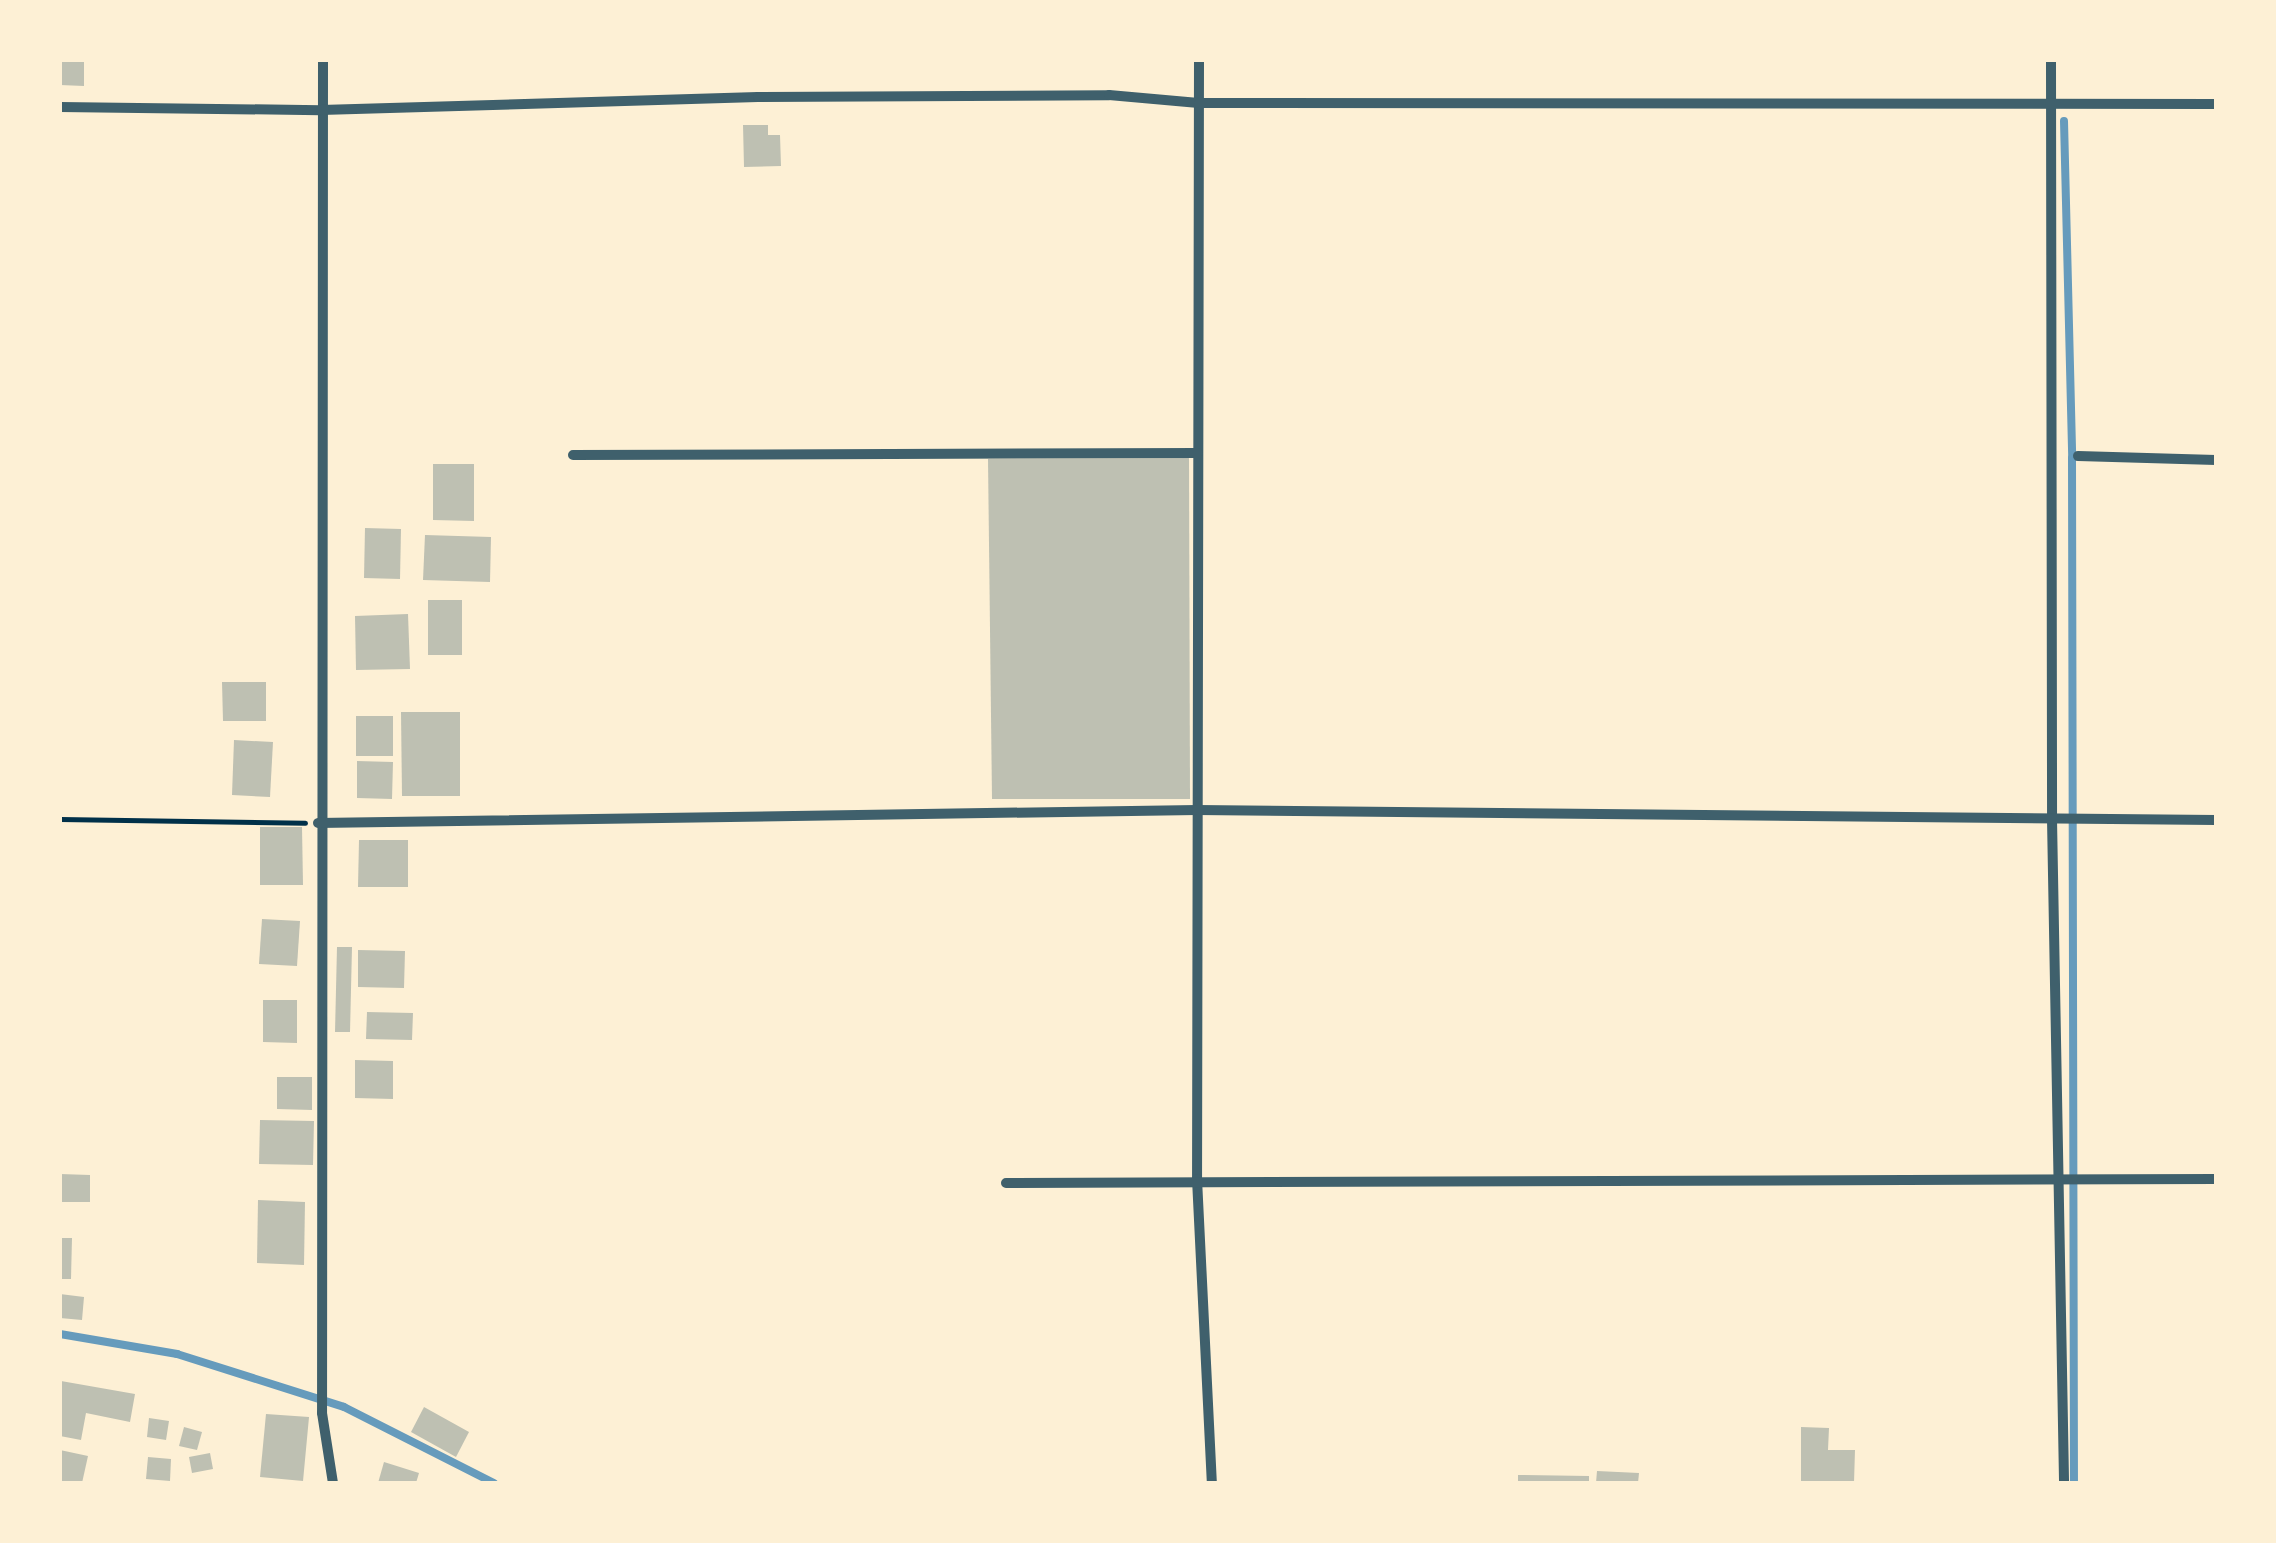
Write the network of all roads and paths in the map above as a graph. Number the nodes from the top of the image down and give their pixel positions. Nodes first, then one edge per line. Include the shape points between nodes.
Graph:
1 (322, 60) edge
2 (1199, 60) edge
3 (2051, 60) edge
4 (1199, 102) junction
5 (2054, 103) junction
6 (2216, 104) edge
7 (60, 107) edge
8 (321, 110) junction
9 (1198, 453) junction
10 (573, 455) dead end
11 (2078, 456) dead end
12 (2216, 460) edge
13 (1197, 810) junction
14 (60, 819) edge
15 (2055, 819) junction
16 (2216, 820) edge
17 (318, 823) junction
18 (2063, 1178) junction
19 (2216, 1178) edge
20 (1196, 1179) junction
21 (1006, 1183) dead end
22 (333, 1483) edge
23 (1212, 1483) edge
24 (2064, 1483) edge

1 - 8 street
2 - 4 street
3 - 5 street
4 - 5 street
4 - 8 street via 1109,95 758,96
4 - 9 street
5 - 6 street
5 - 15 street
7 - 8 street
8 - 17 street
9 - 10 street
9 - 13 street
11 - 12 street
13 - 15 street
13 - 17 street
13 - 20 street
14 - 17 path
15 - 16 street
15 - 18 street
17 - 22 street via 322,1413
18 - 19 street
18 - 20 street
18 - 24 street
20 - 21 street
20 - 23 street

